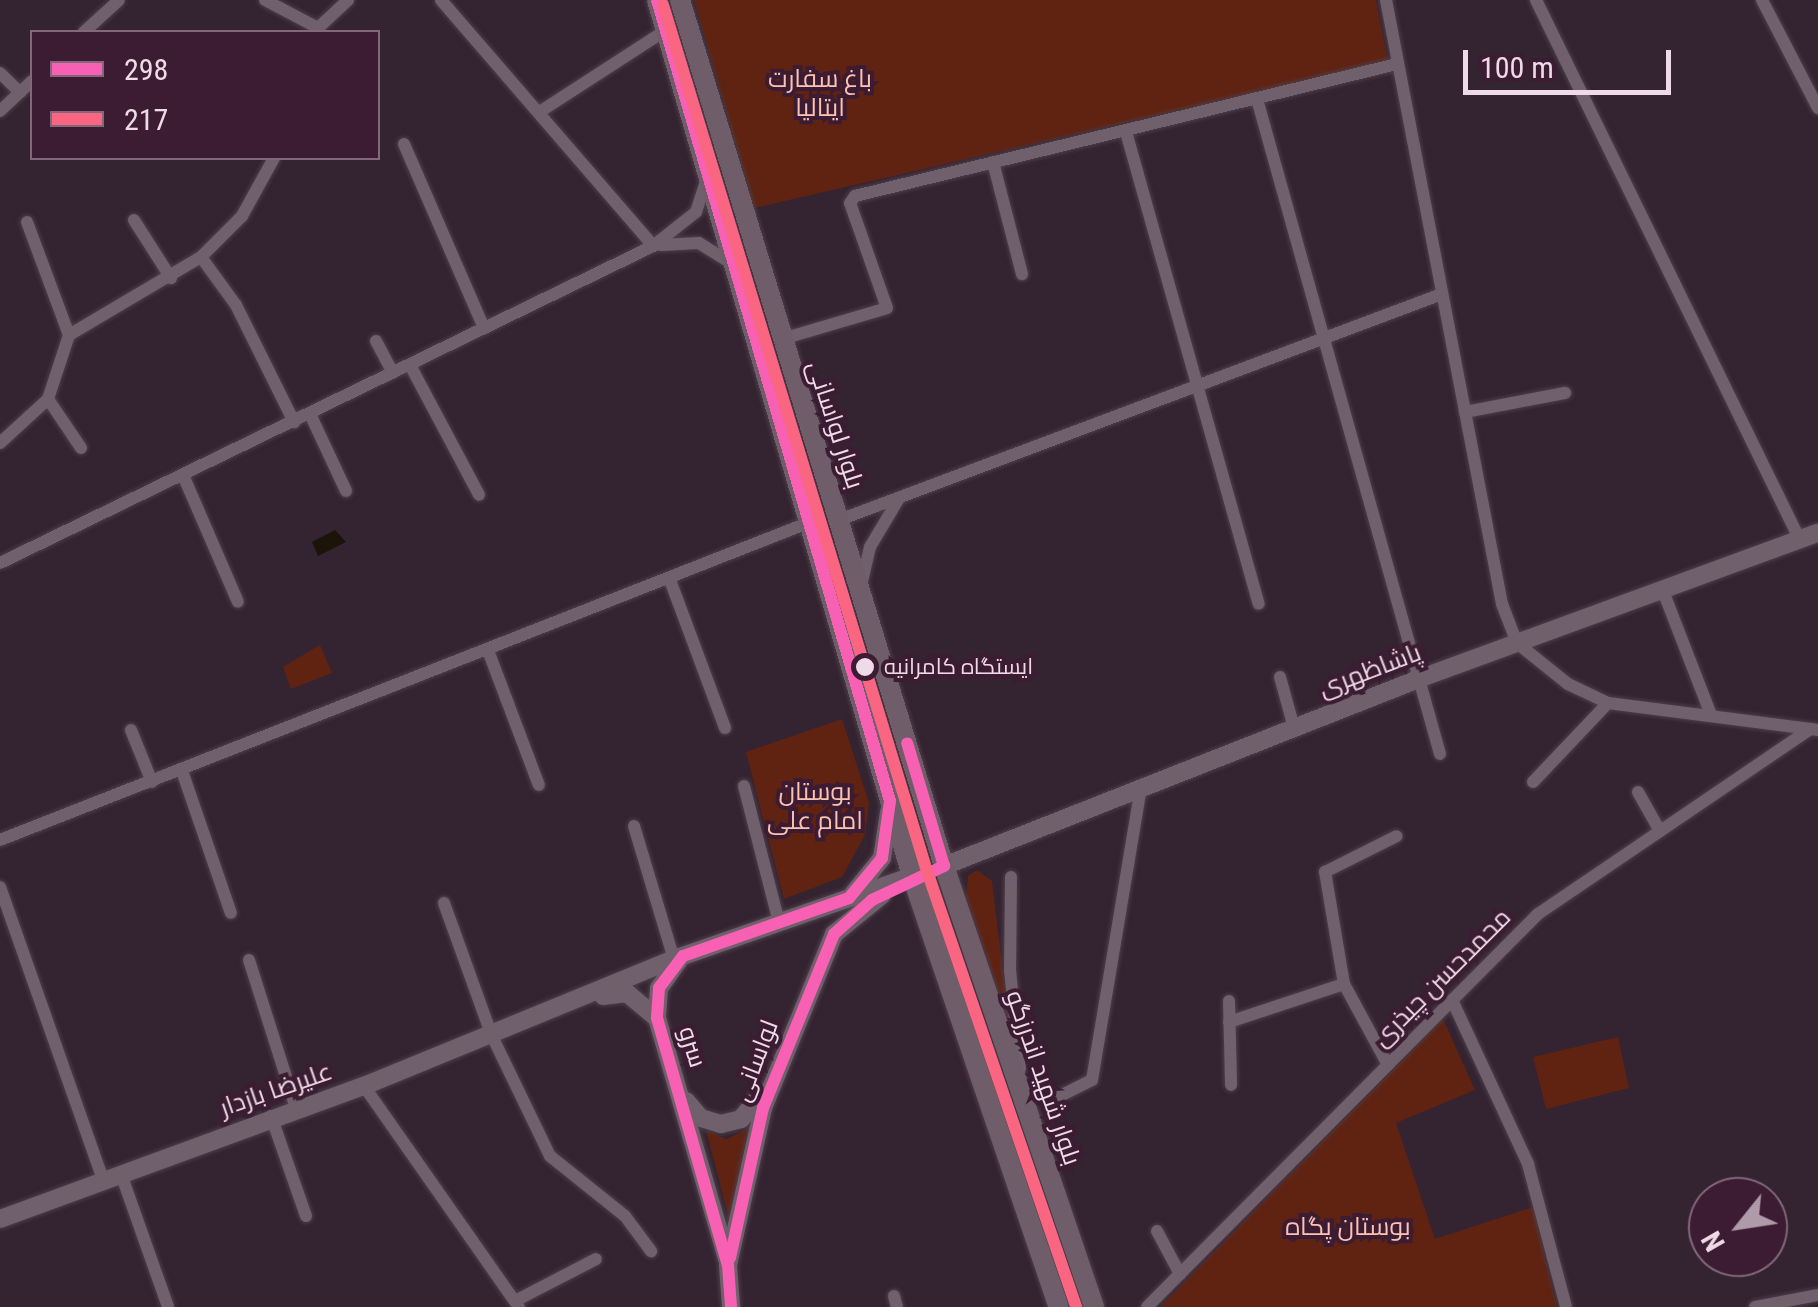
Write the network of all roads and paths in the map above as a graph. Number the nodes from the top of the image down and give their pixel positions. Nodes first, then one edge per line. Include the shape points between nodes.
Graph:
1 (119, 0) edge
2 (265, 0) edge
3 (348, 0) edge
4 (441, 0) edge
5 (656, 0) edge
6 (680, 0) edge
7 (1386, 0) edge
8 (1536, 0) edge
9 (1762, 0) edge
10 (86, 30) edge
11 (666, 30) junction
12 (1397, 64) junction
13 (0, 73) edge
14 (30, 83) edge
15 (20, 92) junction
16 (1257, 99) junction
17 (1818, 108) edge
18 (0, 110) edge
19 (540, 111) junction
20 (1126, 132) junction
21 (404, 144) dead end
22 (273, 160) edge
23 (994, 162) junction
24 (707, 174) junction
25 (134, 220) dead end
26 (27, 222) dead end
27 (654, 246) junction
28 (201, 258) junction
29 (736, 271) junction
30 (1022, 274) dead end
31 (172, 278) junction
32 (1442, 294) junction
33 (484, 328) junction
34 (69, 335) junction
35 (782, 339) junction
36 (376, 341) dead end
37 (1323, 342) junction
38 (410, 365) junction
39 (393, 373) junction
40 (1198, 389) junction
41 (1565, 393) dead end
42 (48, 399) junction
43 (1464, 412) junction
44 (310, 414) junction
45 (294, 422) junction
46 (0, 444) edge
47 (81, 448) dead end
48 (183, 475) junction
49 (346, 492) dead end
50 (479, 495) dead end
51 (899, 500) junction
52 (839, 520) junction
53 (806, 524) junction
54 (1809, 536) edge
55 (0, 563) edge
56 (670, 580) junction
57 (861, 589) junction
58 (1662, 592) junction
59 (238, 602) dead end
60 (1259, 604) dead end
61 (1517, 643) junction
62 (490, 653) junction
63 (1280, 677) dead end
64 (1421, 678) junction
65 (1608, 704) junction
66 (1711, 715) junction
67 (725, 728) dead end
68 (1294, 728) junction
69 (131, 730) dead end
70 (1814, 730) edge
71 (1440, 754) dead end
72 (182, 771) junction
73 (152, 782) junction
74 (1533, 782) dead end
75 (539, 785) dead end
76 (744, 786) dead end
77 (1141, 788) junction
78 (922, 792) junction
79 (1638, 792) dead end
80 (890, 801) junction
81 (634, 826) dead end
82 (1660, 831) junction
83 (1397, 836) dead end
84 (0, 840) edge
85 (944, 866) junction
86 (912, 876) junction
87 (1011, 878) dead end
88 (0, 887) edge
89 (849, 898) junction
90 (444, 903) dead end
91 (231, 912) dead end
92 (805, 912) junction
93 (780, 922) junction
94 (834, 934) junction
95 (678, 958) junction
96 (249, 960) dead end
97 (1344, 984) junction
98 (1229, 1000) dead end
99 (1452, 1000) junction
100 (567, 1006) junction
101 (657, 1018) junction
102 (1229, 1022) junction
103 (792, 1034) junction
104 (492, 1036) junction
105 (1388, 1065) junction
106 (676, 1077) junction
107 (1231, 1085) dead end
108 (364, 1086) junction
109 (1022, 1096) junction
110 (1056, 1098) dead end
111 (296, 1108) junction
112 (272, 1116) junction
113 (112, 1177) junction
114 (1060, 1206) junction
115 (306, 1216) dead end
116 (1028, 1217) junction
117 (0, 1219) edge
118 (1157, 1232) dead end
119 (651, 1250) dead end
120 (596, 1259) dead end
121 (728, 1264) junction
122 (1180, 1274) junction
123 (1818, 1294) edge
124 (517, 1304) edge
125 (1784, 1304) edge
126 (168, 1307) edge
127 (731, 1307) edge
128 (1059, 1307) edge
129 (1094, 1307) edge
130 (1147, 1307) edge
131 (1566, 1307) edge
132 (1755, 1307) edge

1 - 10 street
2 - 3 street via 318,28
4 - 19 street
5 - 11 main road
6 - 35 main road, بلوار لواسانی
7 - 12 street
8 - 54 street
9 - 17 street
11 - 19 street
11 - 24 main road
12 - 16 street
12 - 32 street
13 - 15 street
14 - 15 street
15 - 18 street
16 - 20 street
16 - 37 street
19 - 27 street
20 - 23 street
20 - 40 street
21 - 33 street
22 - 28 street via 242,216
23 - 30 street
23 - 35 street via 855,196 850,203 886,308
24 - 27 street via 696,212
24 - 29 main road
25 - 31 street
26 - 34 street
27 - 29 street via 699,243 720,252
27 - 33 street
28 - 31 street
28 - 45 street via 236,305
29 - 53 main road
31 - 34 street
32 - 37 street
32 - 43 street
33 - 38 street
34 - 42 street
35 - 52 main road, بلوار لواسانی
36 - 39 street
37 - 40 street
37 - 64 street
38 - 39 street
38 - 50 street
39 - 44 street
40 - 51 street
40 - 60 street
41 - 43 street
42 - 46 street
42 - 47 street
43 - 61 street via 1502,604
44 - 45 street
44 - 49 street
45 - 48 street
48 - 55 street
48 - 59 street
51 - 52 street
51 - 57 street via 870,547
52 - 57 main road, بلوار لواسانی
53 - 56 street
53 - 80 main road
54 - 58 main road, پاشاظهری
56 - 62 street
56 - 67 street
57 - 78 main road, بلوار لواسانی
58 - 61 main road, پاشاظهری
58 - 66 street
61 - 64 main road, پاشاظهری
61 - 65 street via 1568,684
62 - 72 street
62 - 75 street
63 - 68 street
64 - 68 main road, پاشاظهری
64 - 71 street
65 - 66 street
65 - 74 street
66 - 70 street
68 - 77 main road, پاشاظهری
69 - 73 street
70 - 82 street, محمدحسن چیذری
72 - 73 street
72 - 91 street
73 - 84 street
76 - 93 street
77 - 85 main road, پاشاظهری
77 - 110 street via 1092,1080
78 - 80 main road via 906,806
78 - 85 main road, بلوار لواسانی
79 - 82 street
80 - 86 main road
80 - 89 main road via 882,858
81 - 95 street
82 - 99 street, محمدحسن چیذری via 1538,914
83 - 97 street via 1324,872
85 - 86 main road
85 - 109 main road, بلوار شهید اندرزگو
86 - 89 main road, علیرضا بازدار
86 - 94 main road, لواسانی via 860,908
86 - 116 main road
87 - 109 street via 1010,970
88 - 113 street
89 - 92 main road, علیرضا بازدار
90 - 104 street
92 - 93 main road, علیرضا بازدار
92 - 94 main road via 828,917
93 - 95 main road, علیرضا بازدار
94 - 103 main road, لواسانی
95 - 100 main road, علیرضا بازدار
95 - 101 main road via 660,988
96 - 111 street
97 - 102 street
97 - 105 street
98 - 102 street
99 - 105 street, محمدحسن چیذری
99 - 131 street via 1528,1164
100 - 101 main road, علیرضا بازدار via 617,991 637,998
100 - 104 main road, علیرضا بازدار
101 - 106 main road, سرو
102 - 107 street
103 - 106 main road via 756,1103 731,1123 701,1118
103 - 121 main road, لواسانی via 762,1108
104 - 108 main road, علیرضا بازدار
104 - 119 street via 550,1156 625,1216
105 - 122 street, محمدحسن چیذری
106 - 121 main road, سرو
108 - 111 main road, علیرضا بازدار
108 - 124 street
109 - 114 main road, بلوار شهید اندرزگو
111 - 112 main road, علیرضا بازدار
112 - 113 main road, علیرضا بازدار
112 - 115 street
113 - 117 main road, علیرضا بازدار
113 - 126 street
114 - 116 main road via 1038,1198
114 - 129 main road, بلوار شهید اندرزگو
116 - 128 main road
118 - 122 street
120 - 124 street
121 - 127 main road, لواسانی
122 - 130 street, محمدحسن چیذری
123 - 125 street
125 - 132 street

